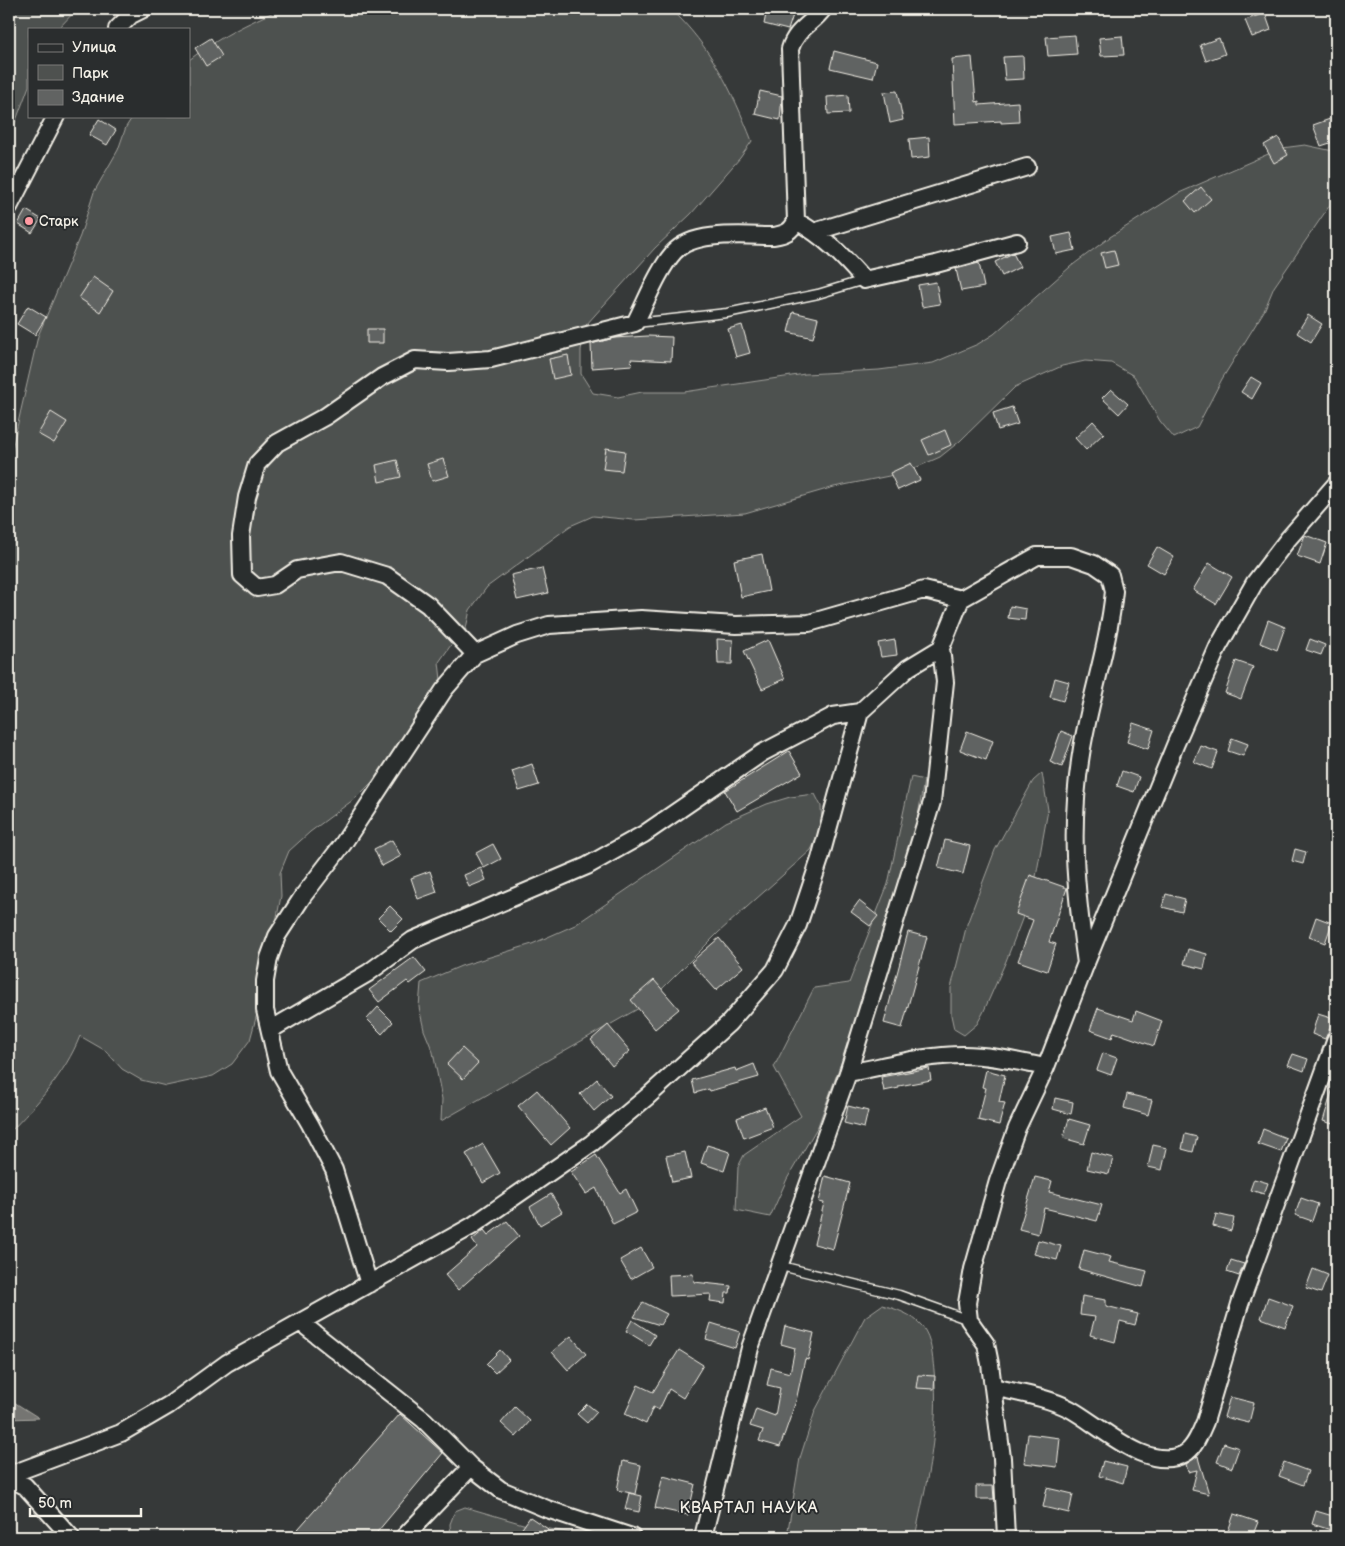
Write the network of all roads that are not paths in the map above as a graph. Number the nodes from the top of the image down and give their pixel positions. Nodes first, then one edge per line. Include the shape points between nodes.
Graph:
1 (143, 9) edge
2 (823, 9) edge
3 (118, 28) edge
4 (55, 118) edge
5 (1027, 167) dead end
6 (9, 207) edge
7 (796, 220) junction
8 (817, 232) junction
9 (1017, 242) dead end
10 (864, 280) junction
11 (634, 323) junction
12 (1336, 484) edge
13 (960, 599) junction
14 (941, 648) junction
15 (475, 654) junction
16 (860, 712) junction
17 (1086, 963) junction
18 (270, 1030) junction
19 (1336, 1039) edge
20 (1046, 1067) junction
21 (848, 1073) junction
22 (781, 1266) junction
23 (369, 1284) junction
24 (969, 1320) junction
25 (300, 1322) junction
26 (993, 1388) junction
27 (471, 1467) junction
28 (9, 1477) edge
29 (71, 1537) edge
30 (404, 1537) edge
31 (632, 1537) edge
32 (703, 1537) edge
33 (1006, 1537) edge

1 - 3 street
2 - 7 street via 793,38 790,49
4 - 6 street
5 - 8 street
7 - 8 street
7 - 11 street via 792,229 784,234 704,238 674,252
8 - 10 street via 834,245
9 - 10 street
10 - 11 lane via 818,294 727,313
11 - 15 street via 491,359 415,360 277,443 257,464 246,497 241,536 242,575 257,588 275,585 297,570 341,562 387,576 428,605
12 - 17 street via 1255,582 1218,646
13 - 14 street
13 - 15 street via 924,590 809,622 736,626 641,619 549,625 516,635
13 - 17 street via 1037,556 1071,556 1094,564 1110,575 1113,606 1082,748 1074,806 1073,856
14 - 16 street via 908,668
14 - 21 street via 945,682 932,802
15 - 18 street via 444,690 277,936 268,958 265,981 265,1010
16 - 18 street via 833,716 762,753 644,834 587,866 413,940 361,978
16 - 23 street via 820,859 798,925 775,970 729,1023 592,1143 472,1226
17 - 20 street
18 - 23 street via 279,1071 334,1170
19 - 26 street via 1240,1304 1205,1422 1197,1440 1184,1454 1164,1458 1144,1454 1114,1439 1070,1409
20 - 21 street via 1003,1058 963,1055 922,1058
20 - 24 street via 1017,1128 998,1181 972,1270 967,1303
21 - 22 street
22 - 24 lane via 899,1295
22 - 32 street via 750,1348
23 - 25 street
24 - 26 street via 986,1344
25 - 27 street via 424,1420
25 - 28 street via 226,1363 121,1433
26 - 33 street via 1002,1458
27 - 30 street
27 - 31 street via 501,1490
28 - 29 street via 25,1486

